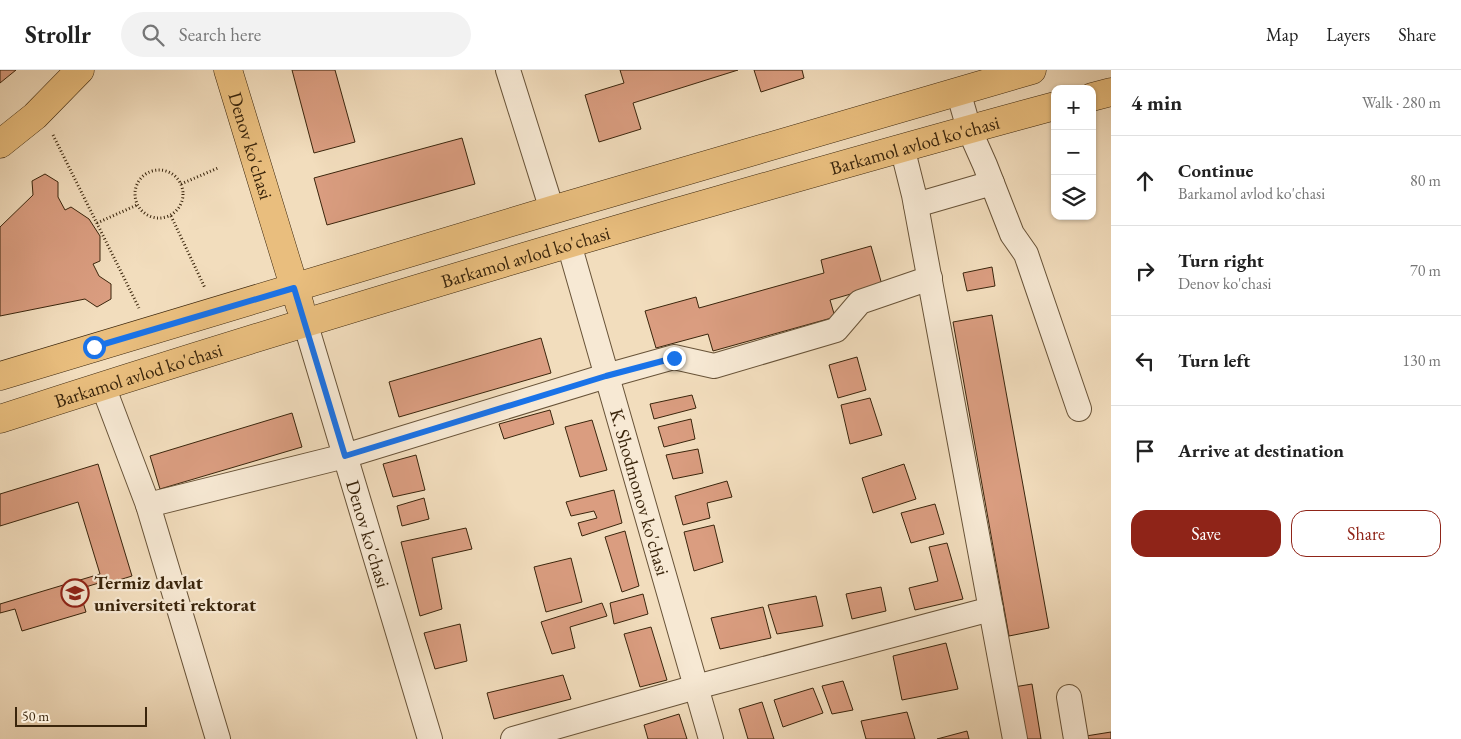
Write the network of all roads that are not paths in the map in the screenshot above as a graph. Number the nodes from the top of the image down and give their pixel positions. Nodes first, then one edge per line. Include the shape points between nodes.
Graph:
1 (80, 70) edge
2 (228, 70) edge
3 (508, 70) edge
4 (1032, 70) edge
5 (958, 91) junction
6 (1111, 92) edge
7 (1096, 95) edge
8 (1051, 107) edge
9 (969, 129) junction
10 (0, 144) edge
11 (902, 147) junction
12 (992, 183) junction
13 (916, 205) junction
14 (552, 210) junction
15 (569, 244) junction
16 (930, 278) junction
17 (294, 288) junction
18 (305, 322) junction
19 (0, 376) edge
20 (606, 376) junction
21 (103, 386) junction
22 (1080, 409) dead end
23 (0, 419) edge
24 (345, 456) junction
25 (148, 505) junction
26 (991, 609) junction
27 (696, 687) junction
28 (1069, 697) dead end
29 (218, 739) edge
30 (430, 739) edge
31 (513, 739) edge
32 (711, 739) edge
33 (1015, 739) edge
34 (1076, 739) edge

1 - 10 main road via 35,116
2 - 17 main road, Denov ko'chasi
3 - 14 street
4 - 5 main road, Barkamol avlod ko'chasi
5 - 9 street
5 - 14 main road, Barkamol avlod ko'chasi
6 - 7 main road
8 - 9 main road, Barkamol avlod ko'chasi
9 - 11 main road, Barkamol avlod ko'chasi
9 - 12 street
11 - 13 street
11 - 15 main road, Barkamol avlod ko'chasi
12 - 13 street
12 - 22 street via 1012,234 1026,254
13 - 16 street
14 - 17 main road, Barkamol avlod ko'chasi
15 - 18 main road, Barkamol avlod ko'chasi
15 - 20 street, K. Shodmonov ko'chasi
16 - 20 street via 860,302 836,330 714,366 674,358
16 - 26 street
17 - 18 main road, Denov ko'chasi
17 - 19 main road, Barkamol avlod ko'chasi
18 - 21 main road, Barkamol avlod ko'chasi
18 - 24 street, Denov ko'chasi
20 - 24 street
20 - 27 street, K. Shodmonov ko'chasi
21 - 23 main road, Barkamol avlod ko'chasi
21 - 25 street
24 - 25 street
24 - 30 street, Denov ko'chasi
25 - 29 street
26 - 27 street
26 - 33 street
27 - 31 street
27 - 32 street, K. Shodmonov ko'chasi
28 - 34 street

